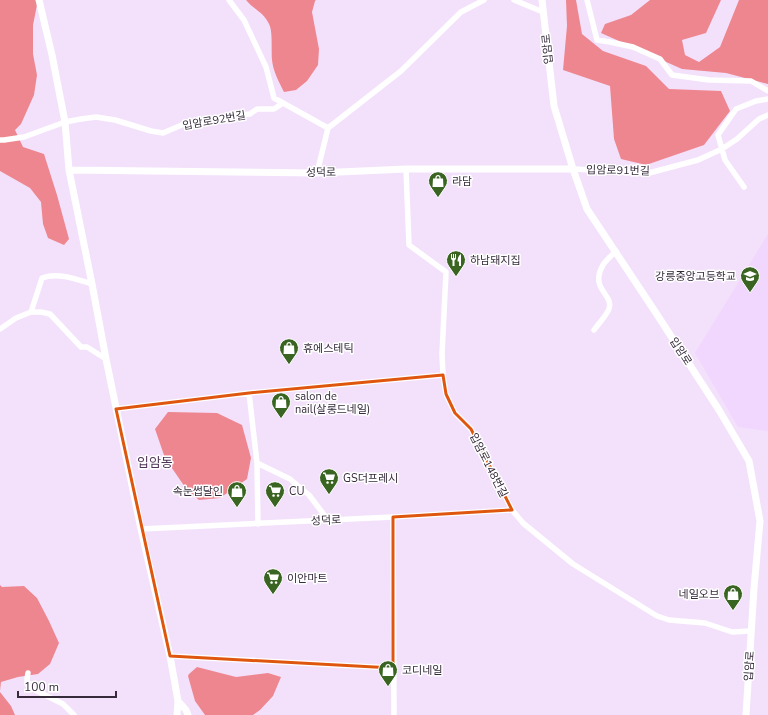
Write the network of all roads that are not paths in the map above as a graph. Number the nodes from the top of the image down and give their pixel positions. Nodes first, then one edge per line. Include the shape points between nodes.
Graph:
1 (39, 0) edge
2 (229, 0) edge
3 (484, 0) edge
4 (514, 0) edge
5 (542, 0) edge
6 (587, 0) edge
7 (544, 12) junction
8 (768, 91) edge
9 (768, 99) edge
10 (283, 103) junction
11 (768, 115) edge
12 (65, 122) junction
13 (328, 128) junction
14 (0, 140) edge
15 (722, 148) junction
16 (573, 169) junction
17 (69, 170) junction
18 (406, 170) junction
19 (317, 173) junction
20 (744, 187) dead end
21 (616, 251) junction
22 (92, 284) junction
23 (31, 312) junction
24 (0, 329) edge
25 (594, 330) dead end
26 (106, 359) junction
27 (443, 375) junction
28 (249, 393) junction
29 (116, 409) junction
30 (257, 463) junction
31 (512, 510) junction
32 (393, 518) junction
33 (328, 520) junction
34 (258, 524) junction
35 (141, 529) junction
36 (751, 631) junction
37 (170, 656) junction
38 (393, 668) junction
39 (28, 673) dead end
40 (178, 702) junction
41 (74, 715) edge
42 (177, 715) edge
43 (188, 715) edge
44 (394, 715) edge
45 (746, 715) edge

1 - 12 street
2 - 10 street via 244,20 266,67 274,98
3 - 13 street via 462,12 401,71
4 - 7 street
5 - 7 street, 입암로
6 - 8 street via 597,40 633,47 660,59 672,75 709,80 751,81
7 - 16 street, 입암로 via 554,106
9 - 15 street via 736,109 718,135
10 - 12 street, 입암로92번길 via 274,110 256,109 250,114 184,124 163,133 96,117
10 - 13 street
11 - 15 street, 입암로91번길
12 - 14 street, 입암로92번길 via 24,137
12 - 17 street
13 - 19 street
15 - 16 street, 입암로91번길 via 698,160 648,173
15 - 20 street via 725,160
16 - 18 street, 성덕로
16 - 21 street, 입암로 via 587,209
17 - 19 street, 성덕로
17 - 22 street
18 - 19 street, 성덕로
18 - 27 street, 입암로148번길 via 409,244 446,272
21 - 25 street via 604,264 598,278 599,285 610,304
21 - 36 street, 입암로 via 749,461 760,521
22 - 23 street via 66,276 46,276 42,278
22 - 26 street
23 - 24 street
23 - 26 street via 50,314 81,347 87,347
26 - 29 street
27 - 28 street
27 - 31 street, 입암로148번길 via 446,394 455,413 471,429
28 - 29 street
28 - 30 street
29 - 35 street
30 - 33 street via 290,479 310,495
30 - 34 street
31 - 32 street, 성덕로
31 - 36 street, 입암로148번길 via 523,523 573,564 657,616 669,620 705,623 732,632
32 - 33 street, 성덕로
32 - 38 street
33 - 34 street, 성덕로
34 - 35 street, 성덕로
35 - 37 street
36 - 45 street, 입암로
37 - 38 street
37 - 40 street
38 - 44 street
39 - 41 street via 29,687 63,704
40 - 42 street
40 - 43 street

